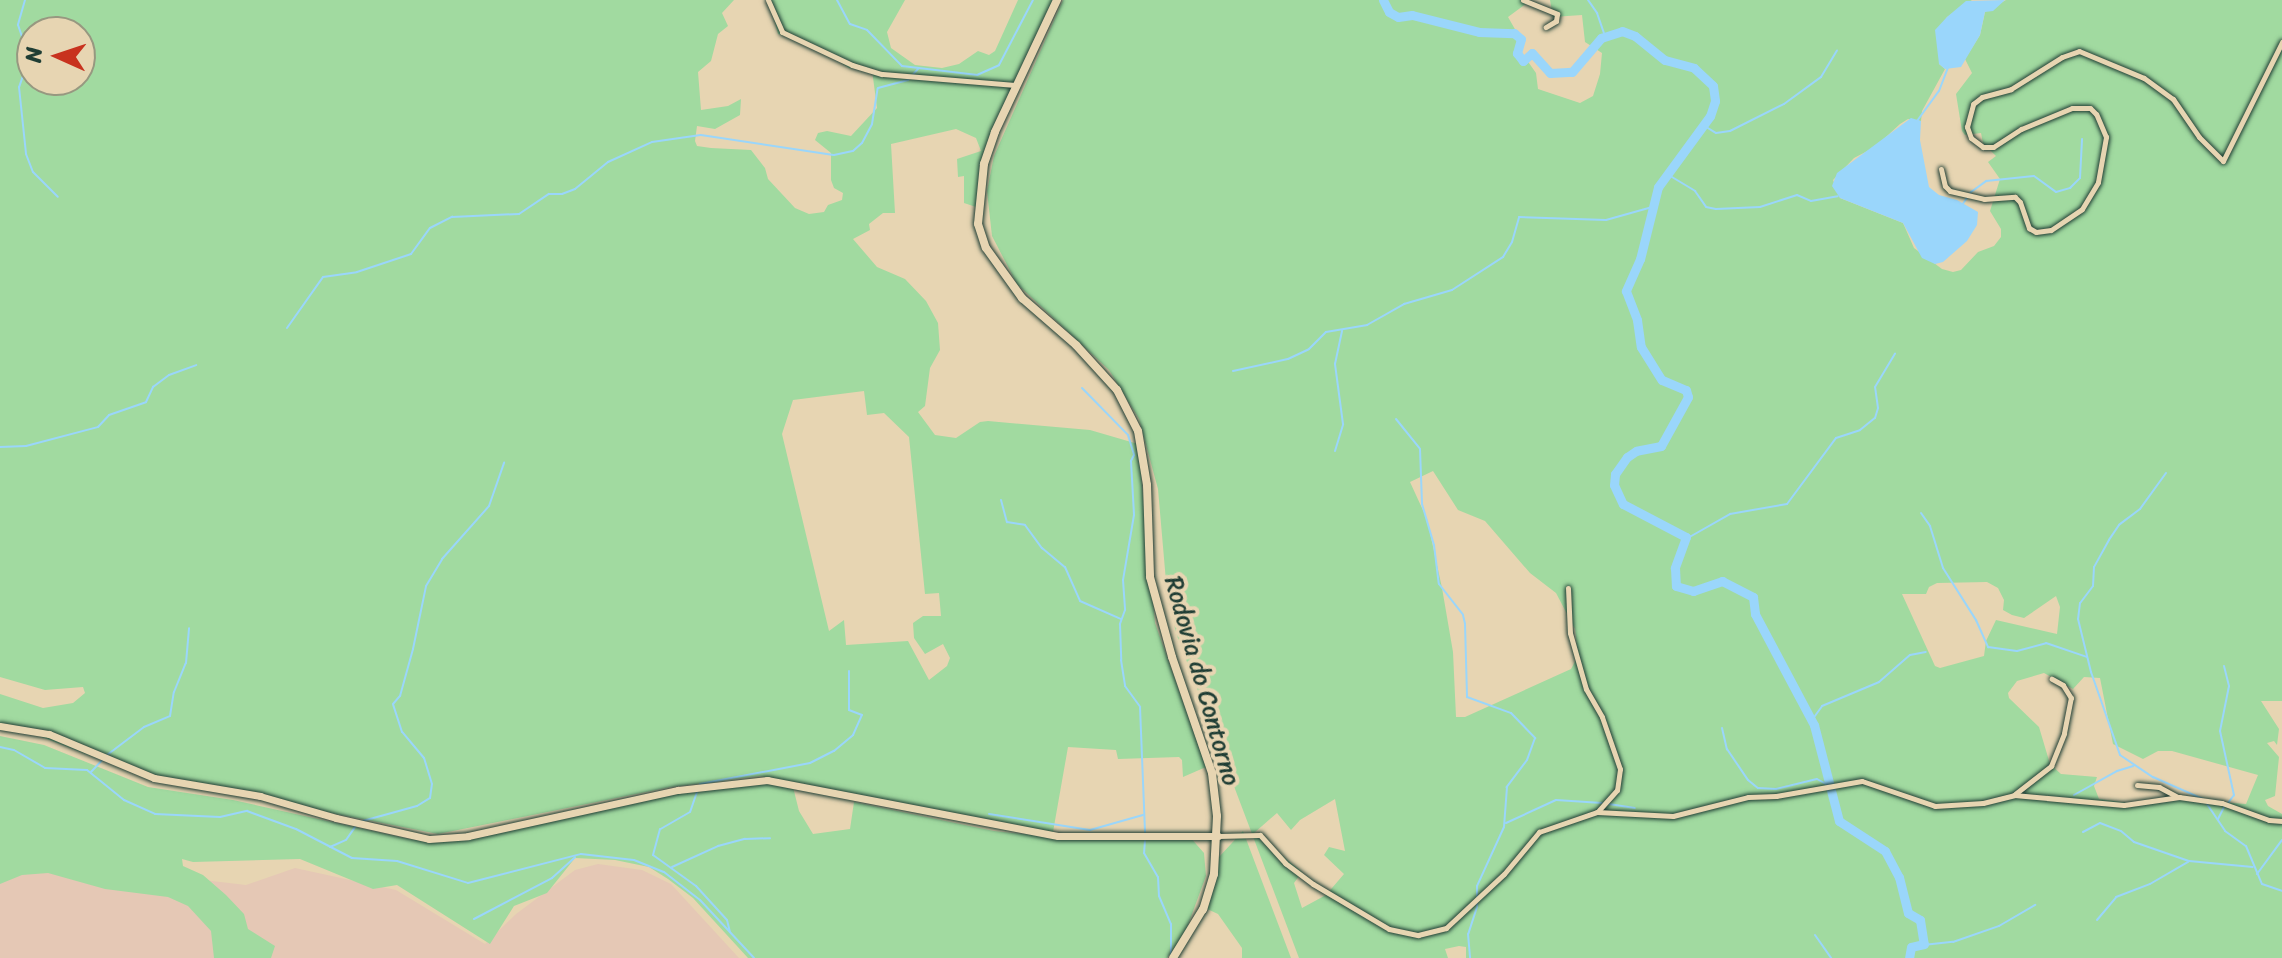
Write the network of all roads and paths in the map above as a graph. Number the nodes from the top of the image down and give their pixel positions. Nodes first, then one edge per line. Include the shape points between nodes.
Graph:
1 (768, 0) edge
2 (1057, 0) edge
3 (1523, 0) edge
4 (1546, 27) dead end
5 (2282, 42) edge
6 (1016, 85) junction
7 (1941, 169) dead end
8 (1568, 588) dead end
9 (2052, 679) dead end
10 (0, 726) edge
11 (2137, 785) dead end
12 (2014, 795) junction
13 (2179, 797) junction
14 (1597, 812) junction
15 (2282, 821) edge
16 (1218, 836) junction
17 (1173, 958) edge

1 - 6 street via 782,32 852,65 882,74
2 - 6 main road, Rodovia do Contorno
3 - 4 street via 1557,14
5 - 7 street via 2223,161 2173,99 2144,78 2079,51 1973,104 1967,127 1983,147 1993,147 2072,108 2090,108 2096,114 2106,137 2098,182 2082,209 2051,230 2029,228 2015,197 1984,199 1950,191
6 - 16 main road, Rodovia do Contorno via 984,164 978,224 986,248 1022,298 1117,390 1138,431 1147,485 1150,577 1212,773
8 - 14 street via 1570,633 1586,689 1620,769 1617,790
9 - 12 street via 2071,698 2064,733 2048,770
10 - 16 street via 49,734 154,778 260,796 429,839 468,836 678,790 767,780 1058,836
11 - 13 street via 2159,787
12 - 13 street via 2124,805
12 - 14 street via 1935,806 1862,781 1748,797 1673,816
13 - 15 street
14 - 16 street via 1539,832 1504,874 1446,928 1418,935 1389,929 1313,884 1260,835
16 - 17 main road, Rodovia do Contorno via 1203,909

